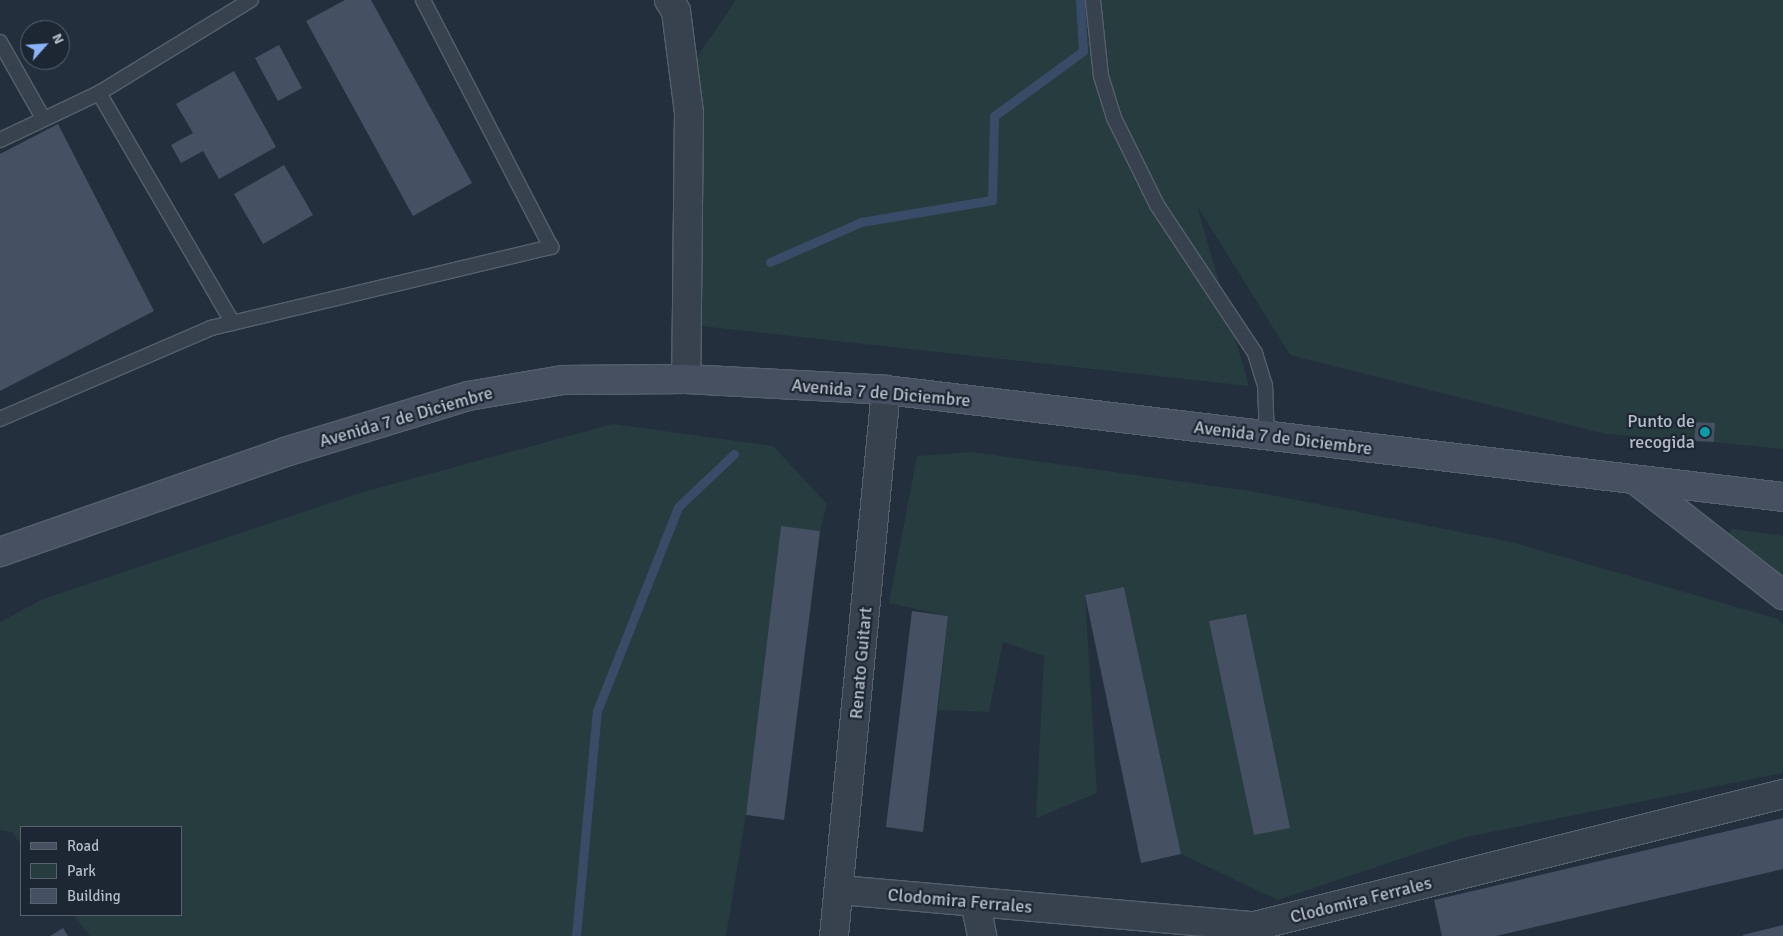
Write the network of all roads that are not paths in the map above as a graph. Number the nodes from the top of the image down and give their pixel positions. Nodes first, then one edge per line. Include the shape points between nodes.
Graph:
1 (250, 0) edge
2 (423, 0) edge
3 (670, 0) edge
4 (1093, 0) edge
5 (0, 42) edge
6 (99, 93) junction
7 (44, 118) junction
8 (0, 140) edge
9 (233, 323) junction
10 (686, 378) junction
11 (886, 390) junction
12 (0, 419) edge
13 (1267, 436) junction
14 (1636, 480) junction
15 (1783, 497) edge
16 (0, 552) edge
17 (1783, 596) edge
18 (1783, 794) edge
19 (840, 890) junction
20 (975, 902) junction
21 (1256, 931) edge
22 (834, 936) edge
23 (982, 936) edge

1 - 6 lane
2 - 9 lane via 551,247
3 - 10 street via 676,11 689,113
4 - 13 lane via 1101,76 1114,118 1157,205 1255,353 1266,392
5 - 7 lane
6 - 7 lane
6 - 9 lane
7 - 8 lane
9 - 12 lane via 210,328
10 - 11 main road, Avenida 7 de Diciembre
10 - 16 main road, Avenida 7 de Diciembre via 563,380 468,396 117,508
11 - 13 main road, Avenida 7 de Diciembre
11 - 19 street, Renato Guitart
13 - 14 main road, Avenida 7 de Diciembre
14 - 15 main road, Avenida 7 de Diciembre
14 - 17 main road
18 - 21 street, Clodomira Ferrales
19 - 20 street, Clodomira Ferrales
19 - 22 street, Renato Guitart
20 - 21 street, Clodomira Ferrales
20 - 23 street

